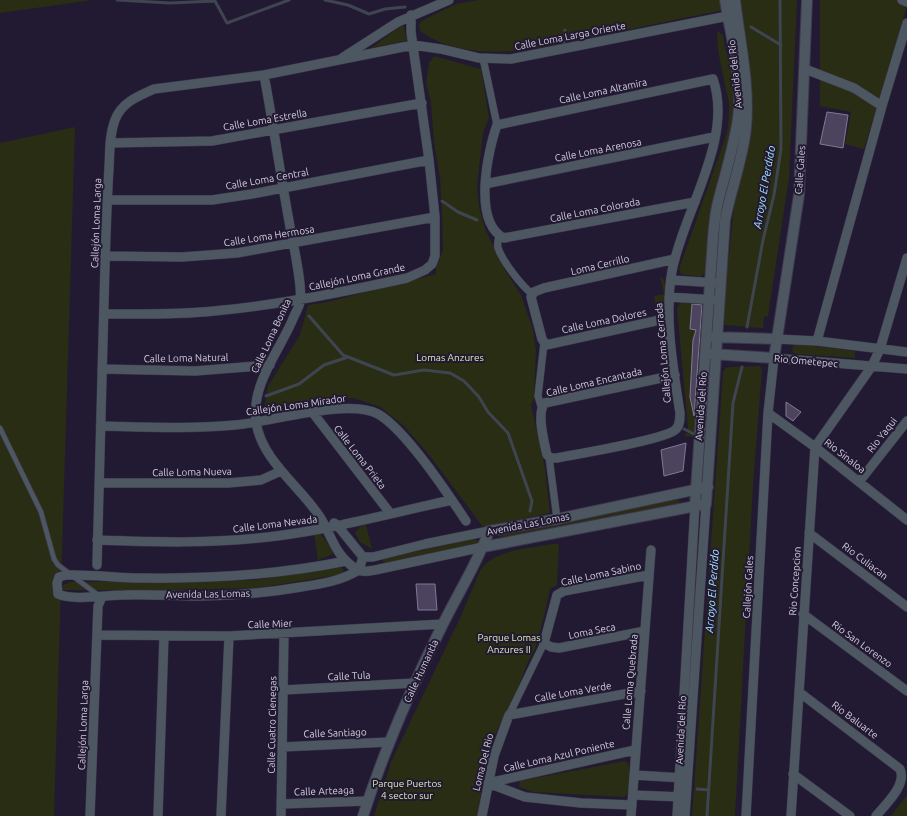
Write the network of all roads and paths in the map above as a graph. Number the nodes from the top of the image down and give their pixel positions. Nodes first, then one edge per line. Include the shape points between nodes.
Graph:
1 (449, 0) edge
2 (726, 0) edge
3 (735, 0) edge
4 (807, 0) edge
5 (902, 0) edge
6 (907, 2) edge
7 (411, 15) junction
8 (732, 16) junction
9 (907, 23) edge
10 (413, 45) junction
11 (483, 58) junction
12 (338, 60) junction
13 (806, 69) junction
14 (264, 75) junction
15 (714, 79) joint
16 (422, 103) junction
17 (882, 106) junction
18 (496, 125) junction
19 (274, 130) junction
20 (714, 137) junction
21 (110, 142) junction
22 (429, 160) junction
23 (485, 184) junction
24 (283, 188) junction
25 (107, 200) junction
26 (695, 202) junction
27 (435, 217) junction
28 (499, 236) junction
29 (293, 243) junction
30 (105, 256) junction
31 (907, 258) edge
32 (675, 259) junction
33 (671, 280) junction
34 (716, 283) junction
35 (532, 294) junction
36 (669, 297) junction
37 (300, 300) junction
38 (714, 300) junction
39 (104, 314) junction
40 (669, 318) junction
41 (706, 336) junction
42 (721, 337) junction
43 (776, 339) junction
44 (817, 341) junction
45 (544, 342) junction
46 (880, 349) junction
47 (907, 352) edge
48 (705, 353) junction
49 (720, 355) junction
50 (774, 358) junction
51 (270, 365) junction
52 (872, 366) junction
53 (102, 369) junction
54 (907, 369) edge
55 (675, 375) junction
56 (542, 406) junction
57 (313, 413) junction
58 (768, 413) junction
59 (907, 421) edge
60 (256, 422) junction
61 (102, 426) junction
62 (0, 428) edge
63 (815, 446) junction
64 (549, 457) junction
65 (281, 471) junction
66 (859, 482) junction
67 (100, 483) junction
68 (708, 487) junction
69 (696, 489) junction
70 (452, 500) junction
71 (706, 504) junction
72 (695, 505) junction
73 (390, 513) junction
74 (320, 517) junction
75 (557, 519) junction
76 (907, 520) edge
77 (466, 521) dead end
78 (338, 525) junction
79 (325, 528) junction
80 (489, 531) junction
81 (809, 533) junction
82 (97, 540) junction
83 (483, 547) junction
84 (650, 550) dead end
85 (363, 557) junction
86 (346, 561) junction
87 (97, 565) dead end
88 (359, 570) junction
89 (70, 575) junction
90 (649, 575) junction
91 (102, 597) junction
92 (907, 607) edge
93 (803, 614) junction
94 (443, 624) junction
95 (645, 631) junction
96 (284, 634) junction
97 (97, 635) junction
98 (164, 636) junction
99 (229, 636) junction
100 (544, 642) junction
101 (415, 683) junction
102 (283, 690) junction
103 (641, 691) junction
104 (907, 691) edge
105 (799, 692) junction
106 (509, 716) junction
107 (389, 742) junction
108 (282, 747) junction
109 (635, 750) junction
110 (634, 774) junction
111 (793, 774) junction
112 (683, 778) junction
113 (488, 783) junction
114 (633, 794) junction
115 (682, 797) junction
116 (368, 801) junction
117 (281, 804) junction
118 (632, 805) junction
119 (90, 816) edge
120 (158, 816) edge
121 (222, 816) edge
122 (281, 816) edge
123 (363, 816) edge
124 (482, 816) edge
125 (631, 816) edge
126 (677, 816) edge
127 (686, 816) edge
128 (746, 816) edge
129 (791, 816) edge
130 (850, 816) edge
131 (876, 816) edge

1 - 7 street
2 - 8 street, Avenida del Río
3 - 8 street, Avenida del Río
4 - 13 street, Calle Gales
5 - 6 street
7 - 10 street, Callejón Loma Grande
7 - 12 street
8 - 11 street, Calle Loma Larga Oriente via 537,55 511,59
8 - 34 street, Avenida del Río via 739,97 738,117 718,203 713,238
9 - 17 street
10 - 11 street, Calle Loma Larga Oriente
10 - 12 street, Calle Loma Larga Oriente
10 - 16 street, Callejón Loma Grande
11 - 18 street
12 - 14 street, Callejón Loma Larga
13 - 17 street via 854,88
13 - 43 street, Calle Gales via 799,195
14 - 19 street, Calle Loma Bonita
14 - 21 street, Callejón Loma Larga via 172,86 138,96 120,110
15 - 18 street, Calle Loma Altamira
15 - 20 street, Callejón Loma Cerrada via 720,106
16 - 19 street, Calle Loma Estrella
16 - 22 street, Callejón Loma Grande
17 - 44 street
18 - 23 street
19 - 21 street, Calle Loma Estrella via 212,141
19 - 24 street, Calle Loma Bonita
20 - 23 street, Calle Loma Arenosa
20 - 26 street, Callejón Loma Cerrada
21 - 25 street, Callejón Loma Larga
22 - 24 street, Calle Loma Central
22 - 27 street, Callejón Loma Grande
23 - 28 street via 488,215
24 - 25 street, Calle Loma Central via 212,200
24 - 29 street, Calle Loma Bonita
25 - 30 street, Callejón Loma Larga
26 - 28 street, Calle Loma Colorada via 509,238
26 - 32 street, Callejón Loma Cerrada
27 - 29 street, Calle Loma Hermosa
27 - 37 street, Callejón Loma Grande via 435,256 432,264 425,270 407,278
28 - 35 street via 497,243 500,252 523,286
29 - 30 street, Calle Loma Hermosa via 211,256
29 - 37 street, Calle Loma Bonita
30 - 39 street, Callejón Loma Larga
31 - 46 street
32 - 33 street, Callejón Loma Cerrada
32 - 35 street, Loma Cerrillo via 544,288
33 - 34 street
33 - 36 street, Callejón Loma Cerrada
34 - 38 street, Avenida del Río
35 - 45 street via 531,299
36 - 38 street
36 - 40 street, Callejón Loma Cerrada
37 - 39 street, Callejón Loma Grande via 214,312
37 - 51 street, Calle Loma Bonita
38 - 41 street, Avenida del Río
38 - 42 street, Avenida del Río
39 - 53 street, Callejón Loma Larga
40 - 45 street, Calle Loma Dolores via 550,344
40 - 55 street, Callejón Loma Cerrada
41 - 42 street, Rio Ometepec
41 - 48 street, Avenida del Río
42 - 43 street, Rio Ometepec
42 - 49 street, Avenida del Río
43 - 44 street, Rio Ometepec
43 - 50 street, Calle Gales
44 - 46 street, Rio Ometepec
45 - 56 street via 538,396
46 - 47 street, Rio Ometepec
46 - 52 street
48 - 49 street, Rio Ometepec
48 - 69 street, Avenida del Río
49 - 50 street, Rio Ometepec
49 - 68 street, Avenida del Río
50 - 52 street, Rio Ometepec
50 - 58 street, Callejón Gales
51 - 53 street, Calle Loma Natural via 195,371
51 - 60 street, Calle Loma Bonita via 259,394
52 - 54 street, Rio Ometepec
52 - 63 street
53 - 61 street, Callejón Loma Larga
55 - 56 street, Calle Loma Encantada via 549,402
55 - 64 street, Callejón Loma Cerrada via 680,413 680,422 676,429 650,439 557,458
56 - 64 street via 540,414
57 - 60 street, Callejón Loma Mirador
57 - 70 street, Callejón Loma Mirador via 351,408 379,414 404,437
57 - 73 street, Calle Loma Prieta
58 - 63 street, Rio Sinaloa
58 - 128 street, Callejón Gales
59 - 66 street, Rio Yaqui
60 - 61 street, Callejón Loma Mirador via 184,428
60 - 65 street, Calle Loma Bonita via 264,444
61 - 67 street, Callejón Loma Larga
62 - 89 lane via 41,512 54,559
63 - 66 street, Rio Sinaloa
63 - 81 street, Rio Concepcion
64 - 75 street
65 - 67 street, Calle Loma Nueva via 261,480 228,483
65 - 74 street, Calle Loma Bonita
66 - 76 street, Rio Sinaloa
67 - 82 street, Callejón Loma Larga
68 - 69 street, Avenida Las Lomas
68 - 71 street, Avenida del Río
69 - 72 street, Avenida del Río
69 - 75 street, Avenida Las Lomas
70 - 73 street, Calle Loma Nevada
70 - 77 street, Callejón Loma Mirador
71 - 72 street, Avenida Las Lomas
71 - 112 street, Avenida del Río
72 - 83 street, Avenida Las Lomas
72 - 112 street, Avenida del Río
73 - 78 street, Calle Loma Nevada
74 - 78 street, Calle Loma Bonita
74 - 79 street, Calle Loma Bonita
75 - 80 street, Avenida Las Lomas
78 - 79 street, Calle Loma Nevada
78 - 85 street, Calle Loma Bonita
79 - 82 street, Calle Loma Nevada via 223,541
79 - 86 street, Calle Loma Bonita
80 - 83 street, Calle Humantla
80 - 85 street, Avenida Las Lomas via 373,557
81 - 92 street, Rio Culiacan
81 - 93 street, Rio Concepcion
82 - 87 street, Callejón Loma Larga
83 - 88 street, Avenida Las Lomas via 375,570
83 - 94 street, Calle Humantla
84 - 90 street, Calle Loma Quebrada
85 - 88 street
86 - 88 street, Calle Loma Bonita
86 - 89 street via 314,568 245,576 142,578
88 - 91 street, Avenida Las Lomas via 350,576 328,582 262,593
89 - 91 lane
89 - 91 street, Avenida Las Lomas via 59,577 58,594 64,597
90 - 95 street, Calle Loma Quebrada
90 - 100 street, Calle Loma Sabino via 557,594
91 - 97 street, Callejón Loma Larga via 98,606
93 - 104 street, Rio San Lorenzo
93 - 105 street, Rio Concepcion
94 - 96 street, Calle Mier
94 - 101 street, Calle Humantla
95 - 100 street, Loma Seca via 559,648 551,647
95 - 103 street, Calle Loma Quebrada
96 - 99 street, Calle Mier
96 - 102 street, Calle Cuatro Cienegas
97 - 98 street, Calle Mier
97 - 119 street, Callejón Loma Larga
98 - 99 street, Calle Mier
98 - 120 street
99 - 121 street
100 - 106 street
101 - 102 street, Calle Tula
101 - 107 street, Calle Humantla
102 - 108 street, Calle Cuatro Cienegas
103 - 106 street, Calle Loma Verde
103 - 109 street, Calle Loma Quebrada
105 - 111 street, Rio Concepcion
105 - 131 street, Rio Baluarte via 897,766 902,775 901,784
106 - 113 street, Loma Del Rio via 496,747
107 - 108 street, Calle Santiago
107 - 116 street, Calle Humantla
108 - 117 street, Calle Cuatro Cienegas
109 - 110 street, Calle Loma Quebrada
109 - 113 street, Calle Loma Azul Poniente
110 - 112 street
110 - 114 street, Calle Loma Quebrada
111 - 129 street, Rio Concepcion
111 - 130 street
112 - 115 street, Avenida del Río
113 - 118 street via 525,797 575,803
113 - 124 street, Loma Del Rio
114 - 115 street
114 - 118 street, Calle Loma Quebrada
115 - 126 street, Avenida del Río
115 - 127 street, Avenida del Río
116 - 117 street, Calle Arteaga
116 - 123 street, Calle Humantla
117 - 122 street, Calle Cuatro Cienegas
118 - 125 street, Calle Loma Quebrada

